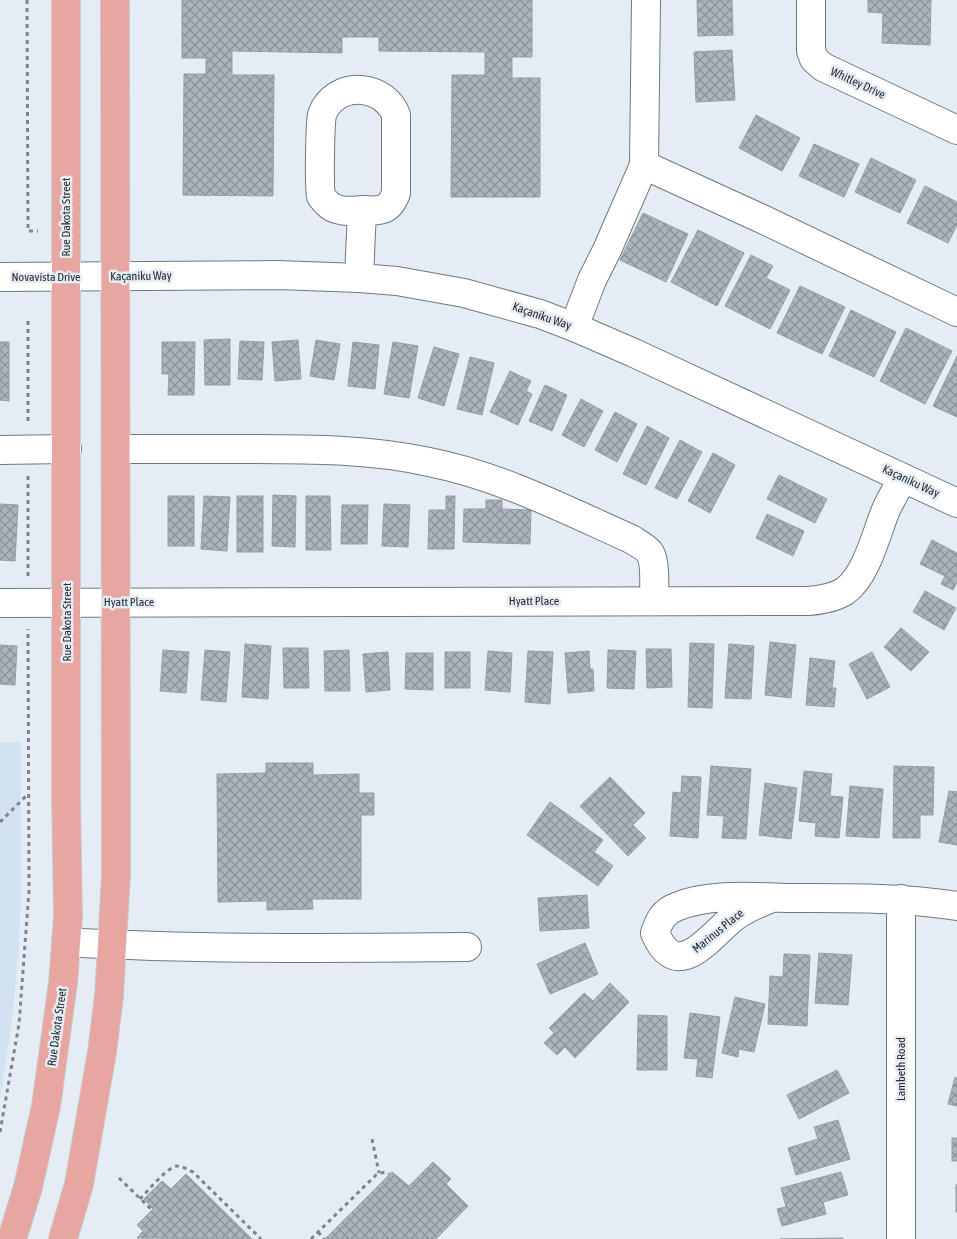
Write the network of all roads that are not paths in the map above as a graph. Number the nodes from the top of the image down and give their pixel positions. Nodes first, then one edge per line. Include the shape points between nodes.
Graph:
1 (66, 0) edge
2 (115, 0) edge
3 (646, 0) edge
4 (811, 0) edge
5 (957, 130) edge
6 (644, 165) junction
7 (362, 210) dead end
8 (91, 276) junction
9 (0, 277) edge
10 (360, 278) junction
11 (957, 312) edge
12 (574, 327) junction
13 (116, 449) junction
14 (0, 450) edge
15 (66, 450) junction
16 (904, 478) junction
17 (957, 502) edge
18 (654, 601) junction
19 (92, 602) junction
20 (0, 603) edge
21 (772, 898) dead end
22 (901, 899) junction
23 (957, 906) edge
24 (66, 942) junction
25 (112, 945) junction
26 (467, 946) dead end
27 (12, 1239) edge
28 (63, 1239) edge
29 (901, 1239) edge

1 - 8 main road, Rue Dakota Street
2 - 8 main road, Rue Dakota Street
3 - 6 street
4 - 5 street, Whitley Drive via 811,51 814,59 823,67
6 - 11 street
6 - 12 street
7 - 10 street
8 - 9 street, Novavista Drive
8 - 10 street, Kaçaniku Way
8 - 13 main road, Rue Dakota Street
8 - 15 main road, Rue Dakota Street
10 - 12 street, Kaçaniku Way via 464,293
12 - 16 street, Kaçaniku Way
13 - 18 street via 333,449 370,452 461,470 536,497 642,546 650,552 652,560
13 - 19 main road, Rue Dakota Street
14 - 15 street
15 - 19 main road, Rue Dakota Street
16 - 17 street, Kaçaniku Way
16 - 18 street, Hyatt Place via 886,510 856,579 846,590 828,599
18 - 19 street, Hyatt Place
19 - 20 street, Hyatt Place
19 - 24 main road, Rue Dakota Street
19 - 25 main road, Rue Dakota Street via 116,875
21 - 22 street
22 - 23 street
22 - 29 street, Lambeth Road
24 - 25 street
24 - 27 main road, Rue Dakota Street via 46,1106 28,1188
25 - 26 street via 221,948
25 - 28 main road, Rue Dakota Street via 109,996 90,1124 79,1184

